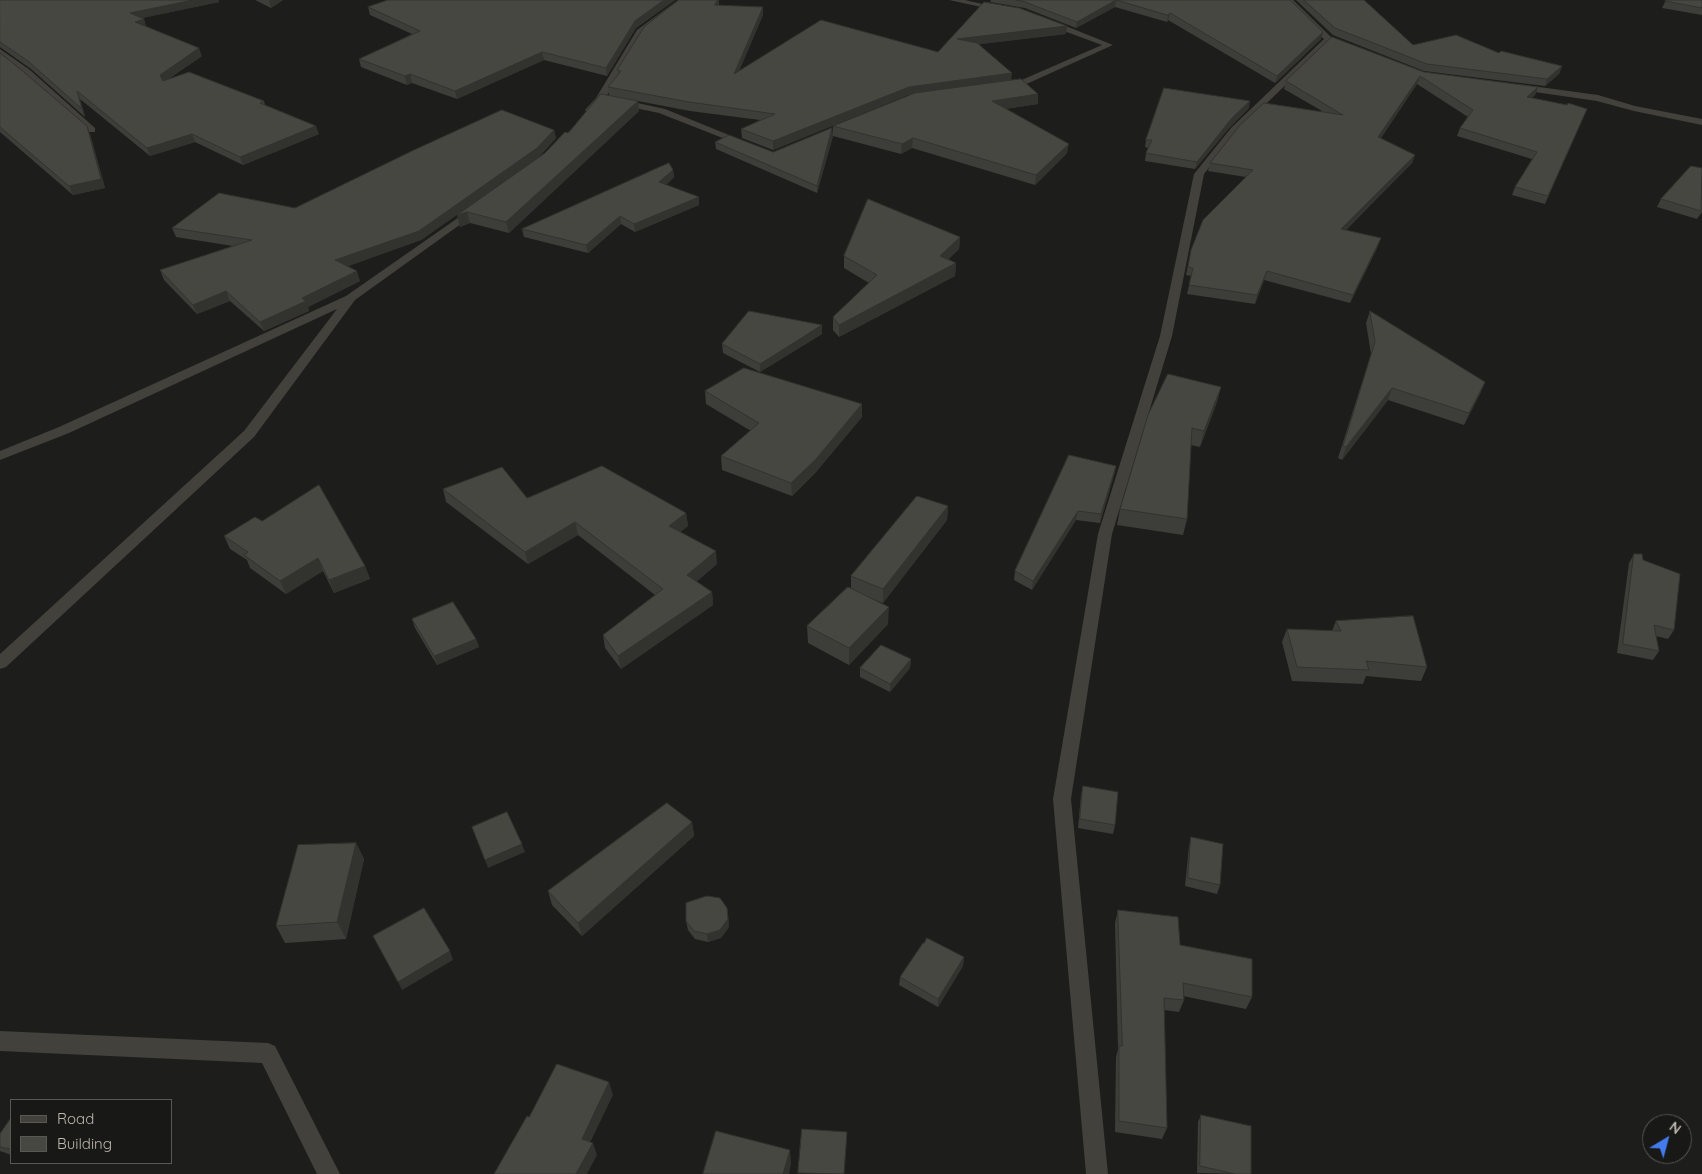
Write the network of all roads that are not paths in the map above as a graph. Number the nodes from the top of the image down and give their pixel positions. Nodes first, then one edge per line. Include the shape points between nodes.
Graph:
1 (683, 0) edge
2 (953, 0) edge
3 (1288, 0) edge
4 (1012, 11) edge
5 (1039, 19) edge
6 (0, 52) edge
7 (1510, 86) edge
8 (1000, 87) edge
9 (600, 99) junction
10 (581, 119) edge
11 (1702, 122) edge
12 (92, 130) dead end
13 (754, 148) edge
14 (487, 200) edge
15 (351, 298) junction
16 (0, 456) edge
17 (0, 663) edge
18 (0, 1041) edge
19 (329, 1174) edge
20 (1098, 1174) edge

1 - 9 street via 640,32
2 - 4 street
3 - 20 street via 1334,41 1234,130 1199,174 1166,336 1105,534 1062,798
5 - 8 street via 1109,44 1019,84
6 - 12 street
7 - 11 street via 1598,98
9 - 10 street
9 - 13 street via 662,111
14 - 15 street
15 - 16 street via 64,430
15 - 17 street via 249,434
18 - 19 street via 268,1053

